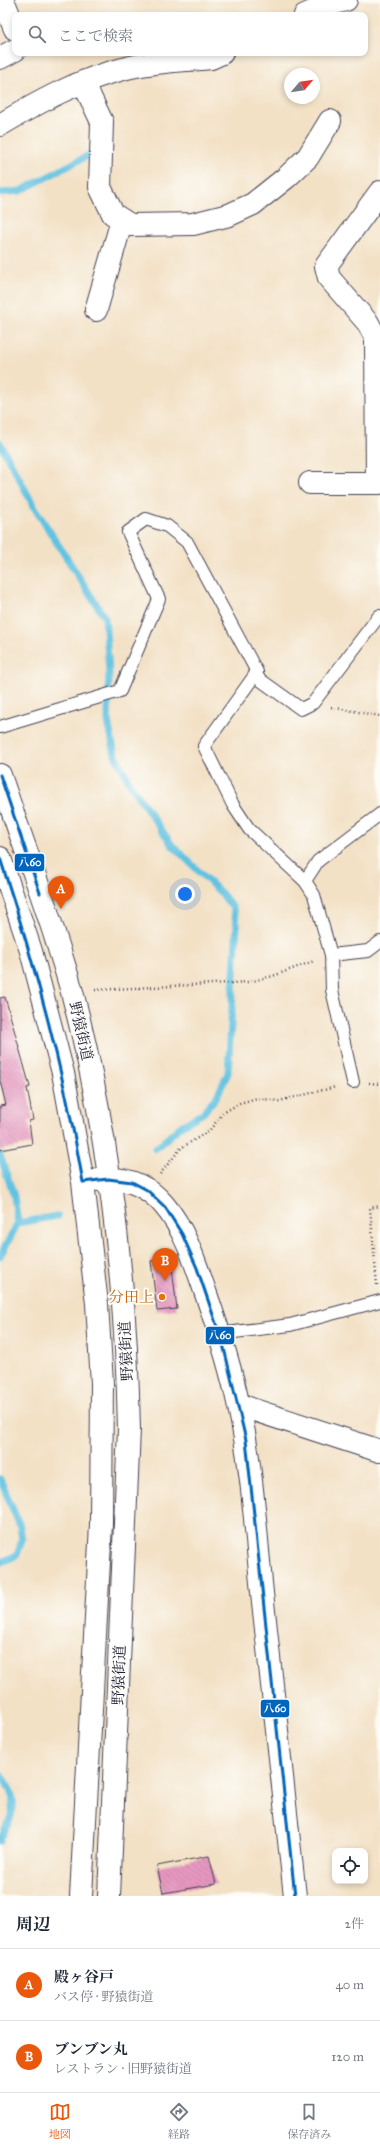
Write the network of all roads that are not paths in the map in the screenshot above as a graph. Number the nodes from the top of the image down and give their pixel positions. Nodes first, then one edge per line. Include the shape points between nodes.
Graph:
1 (3, 0) edge
2 (346, 0) edge
3 (312, 12) edge
4 (12, 22) edge
5 (12, 52) edge
6 (215, 56) edge
7 (0, 58) edge
8 (83, 82) junction
9 (330, 120) dead end
10 (0, 125) edge
11 (380, 192) edge
12 (122, 220) junction
13 (96, 310) dead end
14 (310, 483) dead end
15 (379, 483) edge
16 (379, 616) dead end
17 (255, 676) junction
18 (0, 727) edge
19 (2, 786) edge
20 (380, 814) edge
21 (0, 858) edge
22 (306, 881) junction
23 (380, 942) edge
24 (331, 955) junction
25 (353, 1082) road end
26 (111, 1178) junction
27 (83, 1182) junction
28 (379, 1301) edge
29 (220, 1334) junction
30 (239, 1405) junction
31 (380, 1451) edge
32 (81, 1896) edge
33 (109, 1896) edge
34 (295, 1896) edge

1 - 4 street
2 - 3 street
5 - 7 street
6 - 8 street via 124,68
8 - 10 street via 45,99
8 - 12 street via 102,122 100,187 113,214
9 - 12 street via 308,157 253,204 229,215 193,224 130,225
11 - 15 street via 326,266 329,278 368,322 376,338
12 - 13 street
14 - 15 street
16 - 17 lane via 313,703 301,709
17 - 18 lane via 257,672 187,542 168,526 146,519 128,532 160,599 120,691
17 - 22 lane via 204,746 233,805 250,829
19 - 26 street, 野猿街道 via 72,993 92,1078
20 - 22 lane via 318,861
21 - 27 street, 野猿街道 via 55,1039
22 - 24 lane via 314,895
23 - 24 lane via 368,951
24 - 25 lane via 332,990
26 - 27 street
26 - 29 street via 130,1181 146,1189 166,1207 178,1226 198,1270
26 - 33 street, 野猿街道 via 128,1367 129,1429
27 - 32 street, 野猿街道 via 97,1304 102,1383 101,1524
28 - 29 lane via 290,1325
29 - 30 street
30 - 31 street
30 - 34 street via 248,1456

